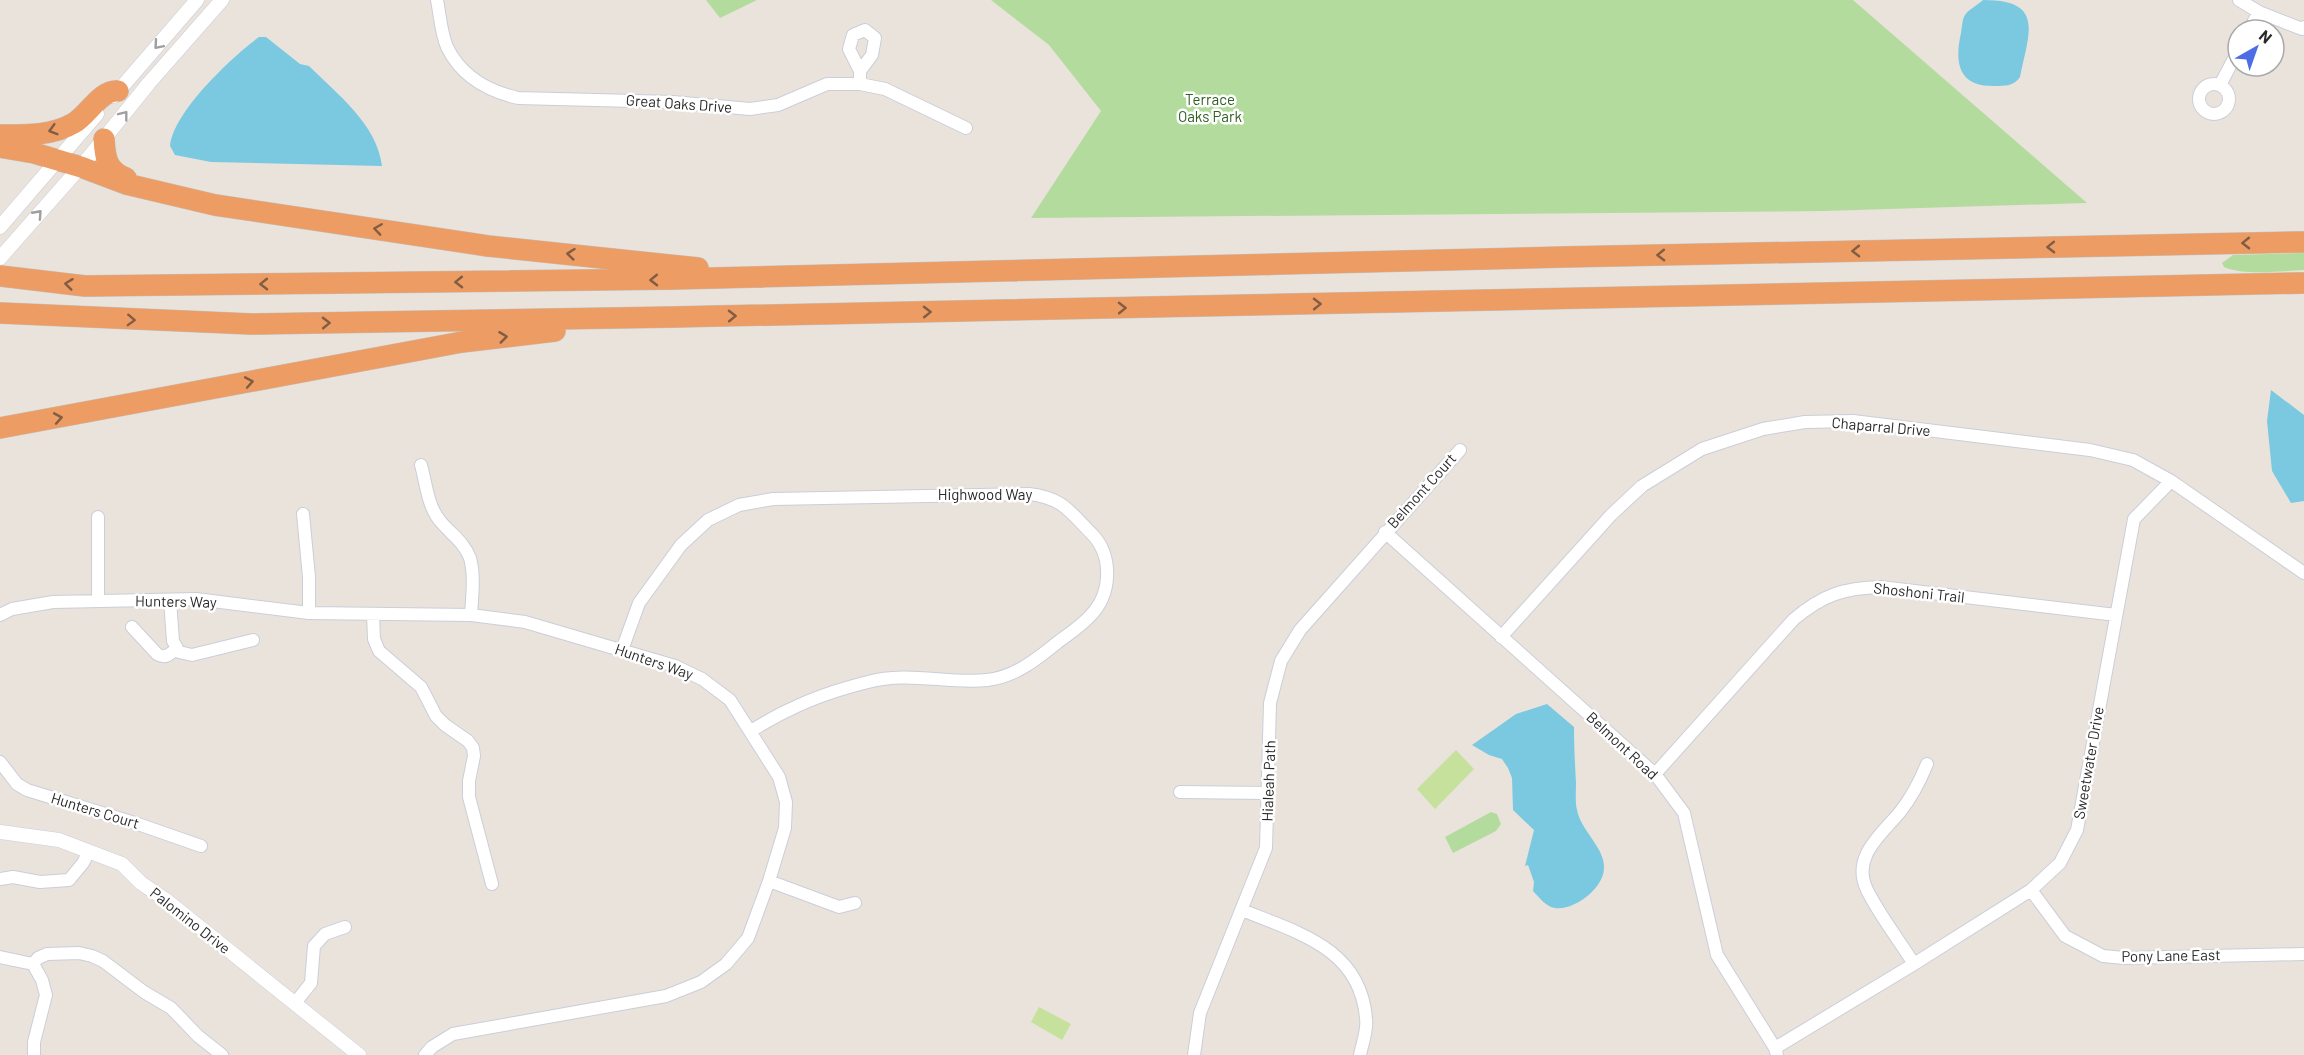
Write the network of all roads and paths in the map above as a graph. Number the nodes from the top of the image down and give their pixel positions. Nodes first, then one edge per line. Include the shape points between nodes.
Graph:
1 (196, 0) edge
2 (222, 0) edge
3 (437, 0) edge
4 (2239, 0) edge
5 (2259, 12) junction
6 (211, 13) junction
7 (2256, 18) edge
8 (2303, 28) edge
9 (860, 71) dead end
10 (2226, 74) edge
11 (860, 84) junction
12 (2220, 85) dead end
13 (118, 91) junction
14 (966, 128) dead end
15 (0, 135) edge
16 (104, 139) junction
17 (0, 147) edge
18 (56, 160) junction
19 (81, 166) junction
20 (186, 198) junction
21 (0, 227) edge
22 (2304, 242) edge
23 (0, 258) edge
24 (0, 276) edge
25 (776, 276) junction
26 (2304, 283) edge
27 (5, 313) edge
28 (673, 317) junction
29 (0, 428) edge
30 (1460, 450) dead end
31 (421, 465) dead end
32 (2171, 481) junction
33 (303, 514) dead end
34 (98, 518) dead end
35 (1385, 532) junction
36 (2304, 573) edge
37 (170, 600) junction
38 (98, 601) junction
39 (309, 613) junction
40 (373, 614) junction
41 (0, 615) edge
42 (471, 615) junction
43 (2116, 615) junction
44 (132, 627) dead end
45 (1501, 637) junction
46 (253, 640) dead end
47 (176, 649) junction
48 (622, 650) junction
49 (751, 731) junction
50 (0, 762) edge
51 (1927, 764) dead end
52 (1655, 774) junction
53 (1180, 792) dead end
54 (1269, 793) junction
55 (0, 832) edge
56 (201, 846) dead end
57 (89, 851) junction
58 (0, 879) edge
59 (769, 881) junction
60 (492, 884) dead end
61 (2031, 890) junction
62 (855, 903) dead end
63 (1242, 910) junction
64 (345, 927) dead end
65 (2304, 954) edge
66 (0, 957) edge
67 (33, 964) junction
68 (1914, 964) junction
69 (295, 1003) junction
70 (1776, 1051) edge
71 (34, 1055) edge
72 (222, 1055) edge
73 (359, 1055) edge
74 (425, 1055) edge
75 (1194, 1055) edge
76 (1360, 1055) edge

1 - 6 street
1 -> 13 street
2 - 6 street
3 - 11 street, Great Oaks Drive via 446,45 459,67 480,84 518,98 673,102 750,110 778,105 827,84
4 - 5 street
5 - 7 street
5 - 8 street
16 -> 6 street
9 - 11 street
10 - 12 street
11 - 14 street, Great Oaks Drive via 885,89
13 -> 15 highway via 105,93 73,124 38,135
13 - 18 street
16 - 19 street
16 - 20 highway via 105,160 112,171
17 - 18 highway
18 - 19 highway
18 - 21 street
19 - 20 highway via 126,184
23 -> 19 street
25 -> 20 highway via 488,246
22 -> 25 highway
25 -> 24 highway via 85,286
28 -> 26 highway
27 -> 28 highway via 251,324
29 -> 28 highway via 462,342
30 - 35 street, Belmont Court
31 - 42 street via 435,514 459,539 470,558
32 - 36 street, Chaparral Drive
32 - 43 street, Sweetwater Drive via 2134,519
32 - 45 street, Chaparral Drive via 2133,460 2090,450 1853,422 1805,422 1763,429 1702,449 1642,486
33 - 39 street
34 - 38 street
35 - 45 street, Belmont Road
35 - 54 street, Hialeah Path via 1300,630 1281,661 1270,703
37 - 38 street, Hunters Way
37 - 39 street, Hunters Way via 196,599
37 - 47 street
38 - 41 street, Hunters Way via 53,602
39 - 40 street, Hunters Way
40 - 42 street, Hunters Way
40 - 60 street via 374,639 379,651 421,687 436,716 473,748 469,797
42 - 48 street, Hunters Way via 525,622
43 - 52 street, Shoshoni Trail via 1881,587 1836,592 1794,619
43 - 61 street, Sweetwater Drive via 2077,830 2060,863
44 - 47 street via 162,657
45 - 52 street, Belmont Road
46 - 47 street via 192,655
48 - 49 street, Hunters Way via 675,666 702,679 730,700
48 - 49 street, Highwood Way via 639,603 681,545 708,520 739,505 773,499 1029,494 1062,503 1100,542 1107,562 1107,584 1101,601 1091,615 1036,660 1014,672 987,680 870,681 792,708
49 - 59 street, Hunters Way via 779,777 786,802 785,828
50 - 56 street, Hunters Court via 17,784 27,790
51 - 68 street via 1920,783 1901,811 1870,845 1861,868 1866,889
52 - 70 street, Belmont Road via 1684,813 1717,955
53 - 54 street
54 - 63 street, Hialeah Path via 1266,848
55 - 57 street, Palomino Drive via 59,840
57 - 58 street via 69,880
57 - 69 street, Palomino Drive via 122,864
59 - 62 street via 839,907
59 - 74 street, Hunters Way via 748,938 726,964 701,982 666,996 453,1034
61 - 65 street, Pony Lane East via 2065,936 2103,956
61 - 68 street, Sweetwater Drive
63 - 75 street, Hialeah Path via 1200,1013
63 - 76 street via 1316,941 1336,955 1359,984 1367,1020
64 - 69 street via 325,934 314,946 311,983
66 - 67 street
67 - 71 street via 46,995
67 - 72 street via 47,954 80,953 103,961 171,1008
68 - 70 street, Sweetwater Drive
69 - 73 street, Palomino Drive

